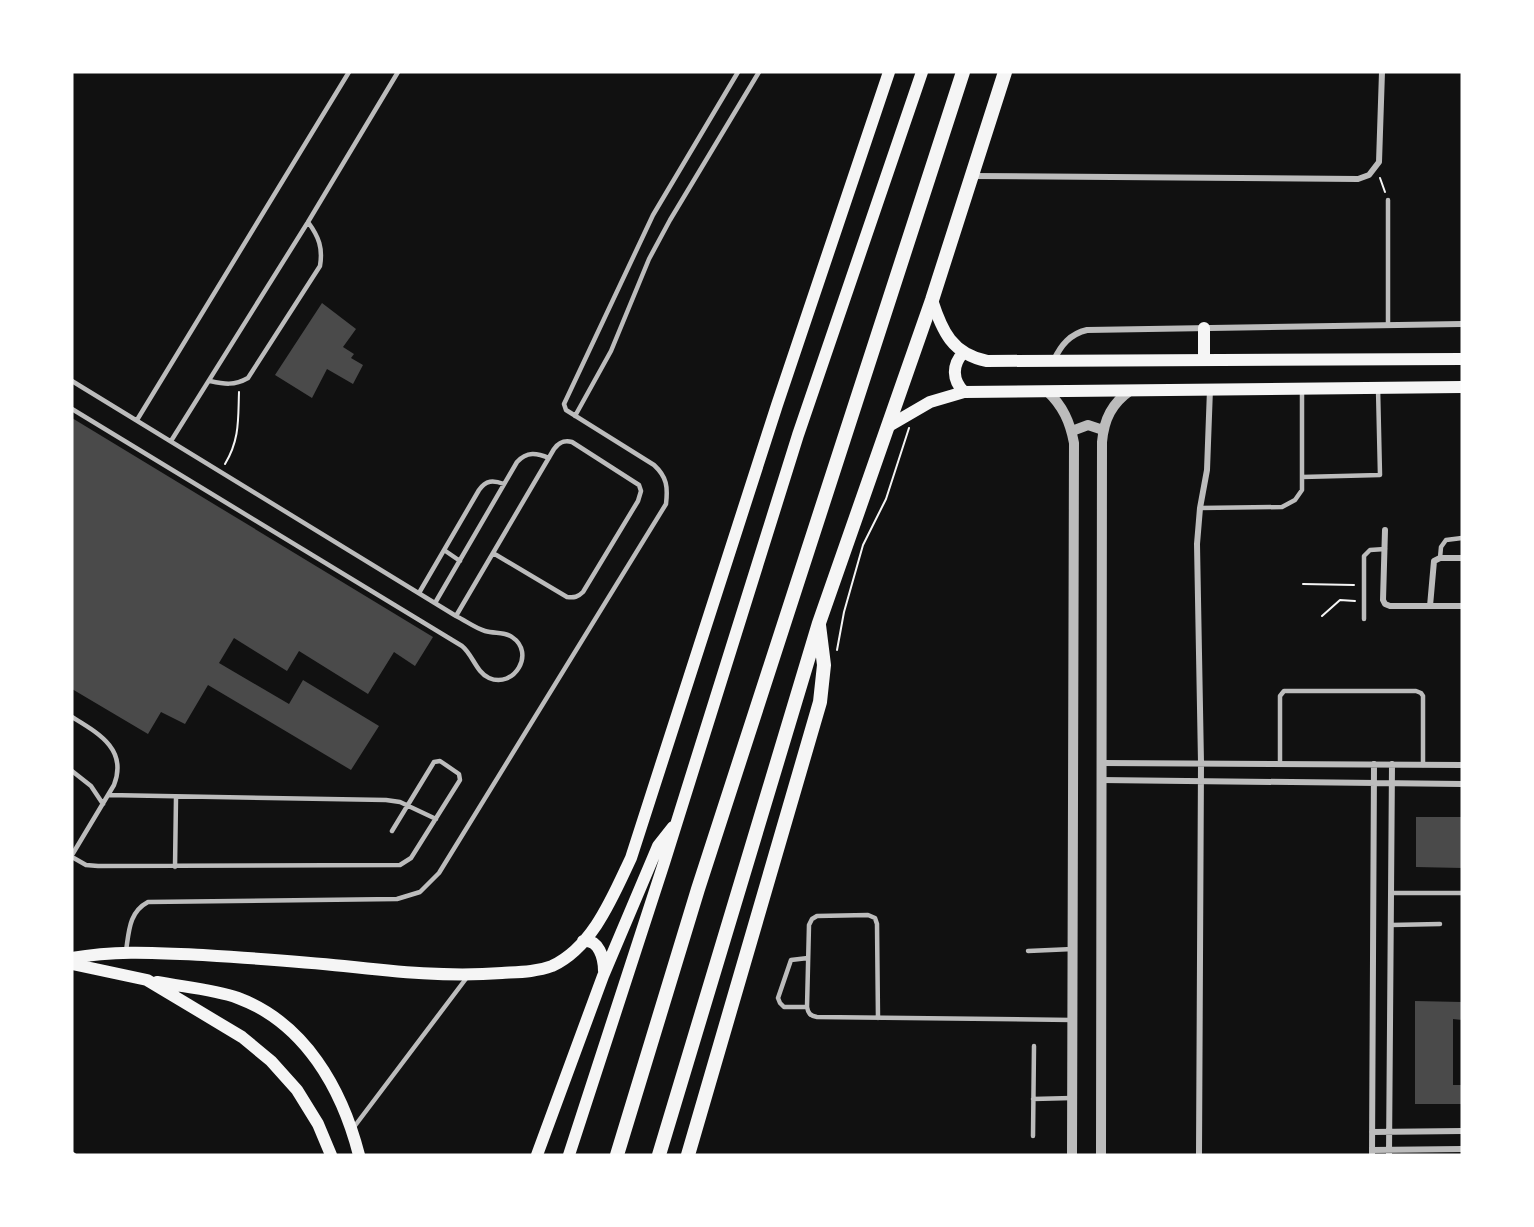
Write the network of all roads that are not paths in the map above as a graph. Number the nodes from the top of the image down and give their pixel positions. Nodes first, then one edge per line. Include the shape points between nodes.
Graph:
1 (349, 72) edge
2 (398, 72) edge
3 (738, 72) edge
4 (759, 72) edge
5 (889, 72) edge
6 (922, 72) edge
7 (963, 72) edge
8 (1005, 72) edge
9 (1382, 72) edge
10 (972, 176) junction
11 (1388, 201) road end
12 (308, 222) junction
13 (932, 300) junction
14 (1462, 324) edge
15 (1388, 325) junction
16 (1204, 328) junction
17 (963, 353) junction
18 (1462, 359) edge
19 (1053, 360) junction
20 (1204, 360) junction
21 (72, 381) edge
22 (210, 381) junction
23 (1378, 387) junction
24 (1462, 387) edge
25 (1302, 388) junction
26 (1210, 389) junction
27 (1131, 390) junction
28 (1047, 391) junction
29 (964, 392) junction
30 (72, 409) edge
31 (574, 416) junction
32 (137, 420) junction
33 (887, 427) junction
34 (1103, 430) junction
35 (1072, 431) junction
36 (171, 441) junction
37 (549, 458) junction
38 (1302, 477) junction
39 (504, 484) junction
40 (1200, 507) junction
41 (1385, 530) dead end
42 (1462, 538) edge
43 (1385, 549) junction
44 (444, 550) junction
45 (493, 553) junction
46 (1440, 558) junction
47 (1462, 558) edge
48 (460, 561) junction
49 (419, 593) junction
50 (435, 603) junction
51 (1430, 606) junction
52 (1462, 606) edge
53 (456, 616) junction
54 (1364, 619) dead end
55 (819, 622) junction
56 (72, 717) edge
57 (1102, 763) junction
58 (1201, 763) junction
59 (1280, 764) junction
60 (1374, 764) junction
61 (1392, 764) junction
62 (1423, 765) junction
63 (1462, 765) edge
64 (72, 771) edge
65 (1101, 780) junction
66 (1201, 781) junction
67 (1374, 783) junction
68 (1392, 783) junction
69 (1462, 784) edge
70 (108, 795) junction
71 (176, 798) junction
72 (103, 804) junction
73 (408, 805) junction
74 (436, 819) junction
75 (676, 824) junction
76 (392, 831) dead end
77 (72, 856) edge
78 (175, 867) junction
79 (1391, 893) junction
80 (1462, 893) edge
81 (1440, 924) dead end
82 (1391, 925) junction
83 (583, 941) junction
84 (1072, 949) junction
85 (1028, 951) dead end
86 (126, 952) junction
87 (72, 958) edge
88 (808, 958) junction
89 (72, 964) edge
90 (468, 976) junction
91 (603, 976) junction
92 (147, 980) junction
93 (807, 1006) junction
94 (878, 1018) junction
95 (1072, 1020) junction
96 (1034, 1046) dead end
97 (1072, 1098) junction
98 (1033, 1099) junction
99 (352, 1129) junction
100 (1389, 1131) junction
101 (1462, 1131) edge
102 (1372, 1132) junction
103 (1033, 1136) dead end
104 (1462, 1149) edge
105 (1389, 1152) edge
106 (1372, 1153) edge
107 (331, 1155) edge
108 (359, 1155) edge
109 (537, 1155) edge
110 (569, 1155) edge
111 (617, 1155) edge
112 (659, 1155) edge
113 (688, 1155) edge
114 (1072, 1155) edge
115 (1101, 1155) edge
116 (1199, 1155) edge

1 - 32 lane
2 - 12 lane
3 - 31 lane via 653,214 632,257 564,404
4 - 31 lane via 649,259 611,351
5 - 83 main road via 631,858 610,904
6 - 75 main road via 798,435
7 - 111 main road via 698,889
8 - 10 main road
9 - 10 street via 1380,156 1377,167 1358,179
10 - 13 main road
11 - 15 lane
12 - 22 lane
12 - 22 lane via 320,241 320,266 248,378 230,385
13 - 17 main road via 945,333
13 - 33 main road
14 - 15 street
15 - 16 street
16 - 19 street via 1087,330 1069,338
16 - 20 main road
17 - 19 main road via 987,361
17 - 29 main road via 954,369 956,382
18 - 20 main road
19 - 20 main road
21 - 32 lane
22 - 36 lane
23 - 24 main road
23 - 25 main road
23 - 38 lane via 1380,475
25 - 26 main road
25 - 38 lane
26 - 27 main road
26 - 40 street via 1207,470
27 - 28 main road
27 - 34 street via 1112,407
28 - 29 main road
28 - 35 street via 1063,409
29 - 33 main road via 930,402
30 - 53 lane via 462,646 484,675 497,680 516,673 522,661 517,641 506,634 484,631
31 - 86 lane via 654,465 667,485 666,504 431,883 420,892 397,899 148,902 133,916
32 - 36 lane
33 - 55 main road
34 - 35 street via 1088,425
34 - 57 street
35 - 84 street
36 - 49 lane
37 - 39 lane via 532,453 521,458
37 - 45 lane
37 - 45 lane via 558,444 572,442 634,481 639,485 640,496 583,592 573,598
38 - 40 lane via 1299,496 1287,506
39 - 44 lane via 494,481 483,485
39 - 48 lane
40 - 58 street via 1197,544
41 - 43 street
42 - 46 lane via 1446,540
43 - 51 street via 1385,604
43 - 54 lane via 1365,554
44 - 48 lane
44 - 49 lane
45 - 53 lane
46 - 47 street
46 - 51 street via 1433,563
48 - 50 lane
49 - 50 lane
50 - 53 lane
51 - 52 street
55 - 112 main road
55 - 113 main road via 824,665 820,702
56 - 70 lane via 100,735 116,757 118,776
57 - 58 street
57 - 65 street
58 - 59 street
58 - 66 street
59 - 60 street
59 - 62 lane via 1280,696 1284,691 1416,691 1423,696
60 - 61 street
60 - 67 street
61 - 62 street
61 - 68 street
62 - 63 street
64 - 72 lane via 91,786
65 - 66 street
65 - 115 street
66 - 67 street
66 - 116 street
67 - 68 street
67 - 102 street
68 - 69 street
68 - 79 street
70 - 71 lane
70 - 72 lane
71 - 73 lane via 386,800
71 - 78 lane
72 - 77 lane
73 - 74 lane
73 - 74 lane via 432,765 440,762 460,778
73 - 76 lane
74 - 78 lane via 411,858 400,865
75 - 91 main road via 658,846
75 - 110 main road
77 - 78 lane via 92,866
79 - 80 lane
79 - 82 street
81 - 82 lane
82 - 100 street
83 - 90 main road via 553,965 535,971
83 - 91 main road via 591,941 600,951
84 - 85 lane
84 - 95 street
86 - 87 main road
86 - 90 main road via 282,959
88 - 93 lane
88 - 93 lane via 789,963 778,998 784,1006
88 - 94 lane via 809,925 815,917 875,918
89 - 92 main road
90 - 99 lane
91 - 109 main road
92 - 99 main road via 236,998 280,1022 310,1051 340,1098
92 - 107 main road via 227,1027 271,1060 308,1106
93 - 94 lane via 809,1014 817,1017
94 - 95 lane
95 - 97 street
96 - 98 lane
97 - 98 lane
97 - 114 street
98 - 103 lane
99 - 108 main road
100 - 101 street
100 - 102 street
100 - 105 street
102 - 106 street
104 - 105 street
105 - 106 street

